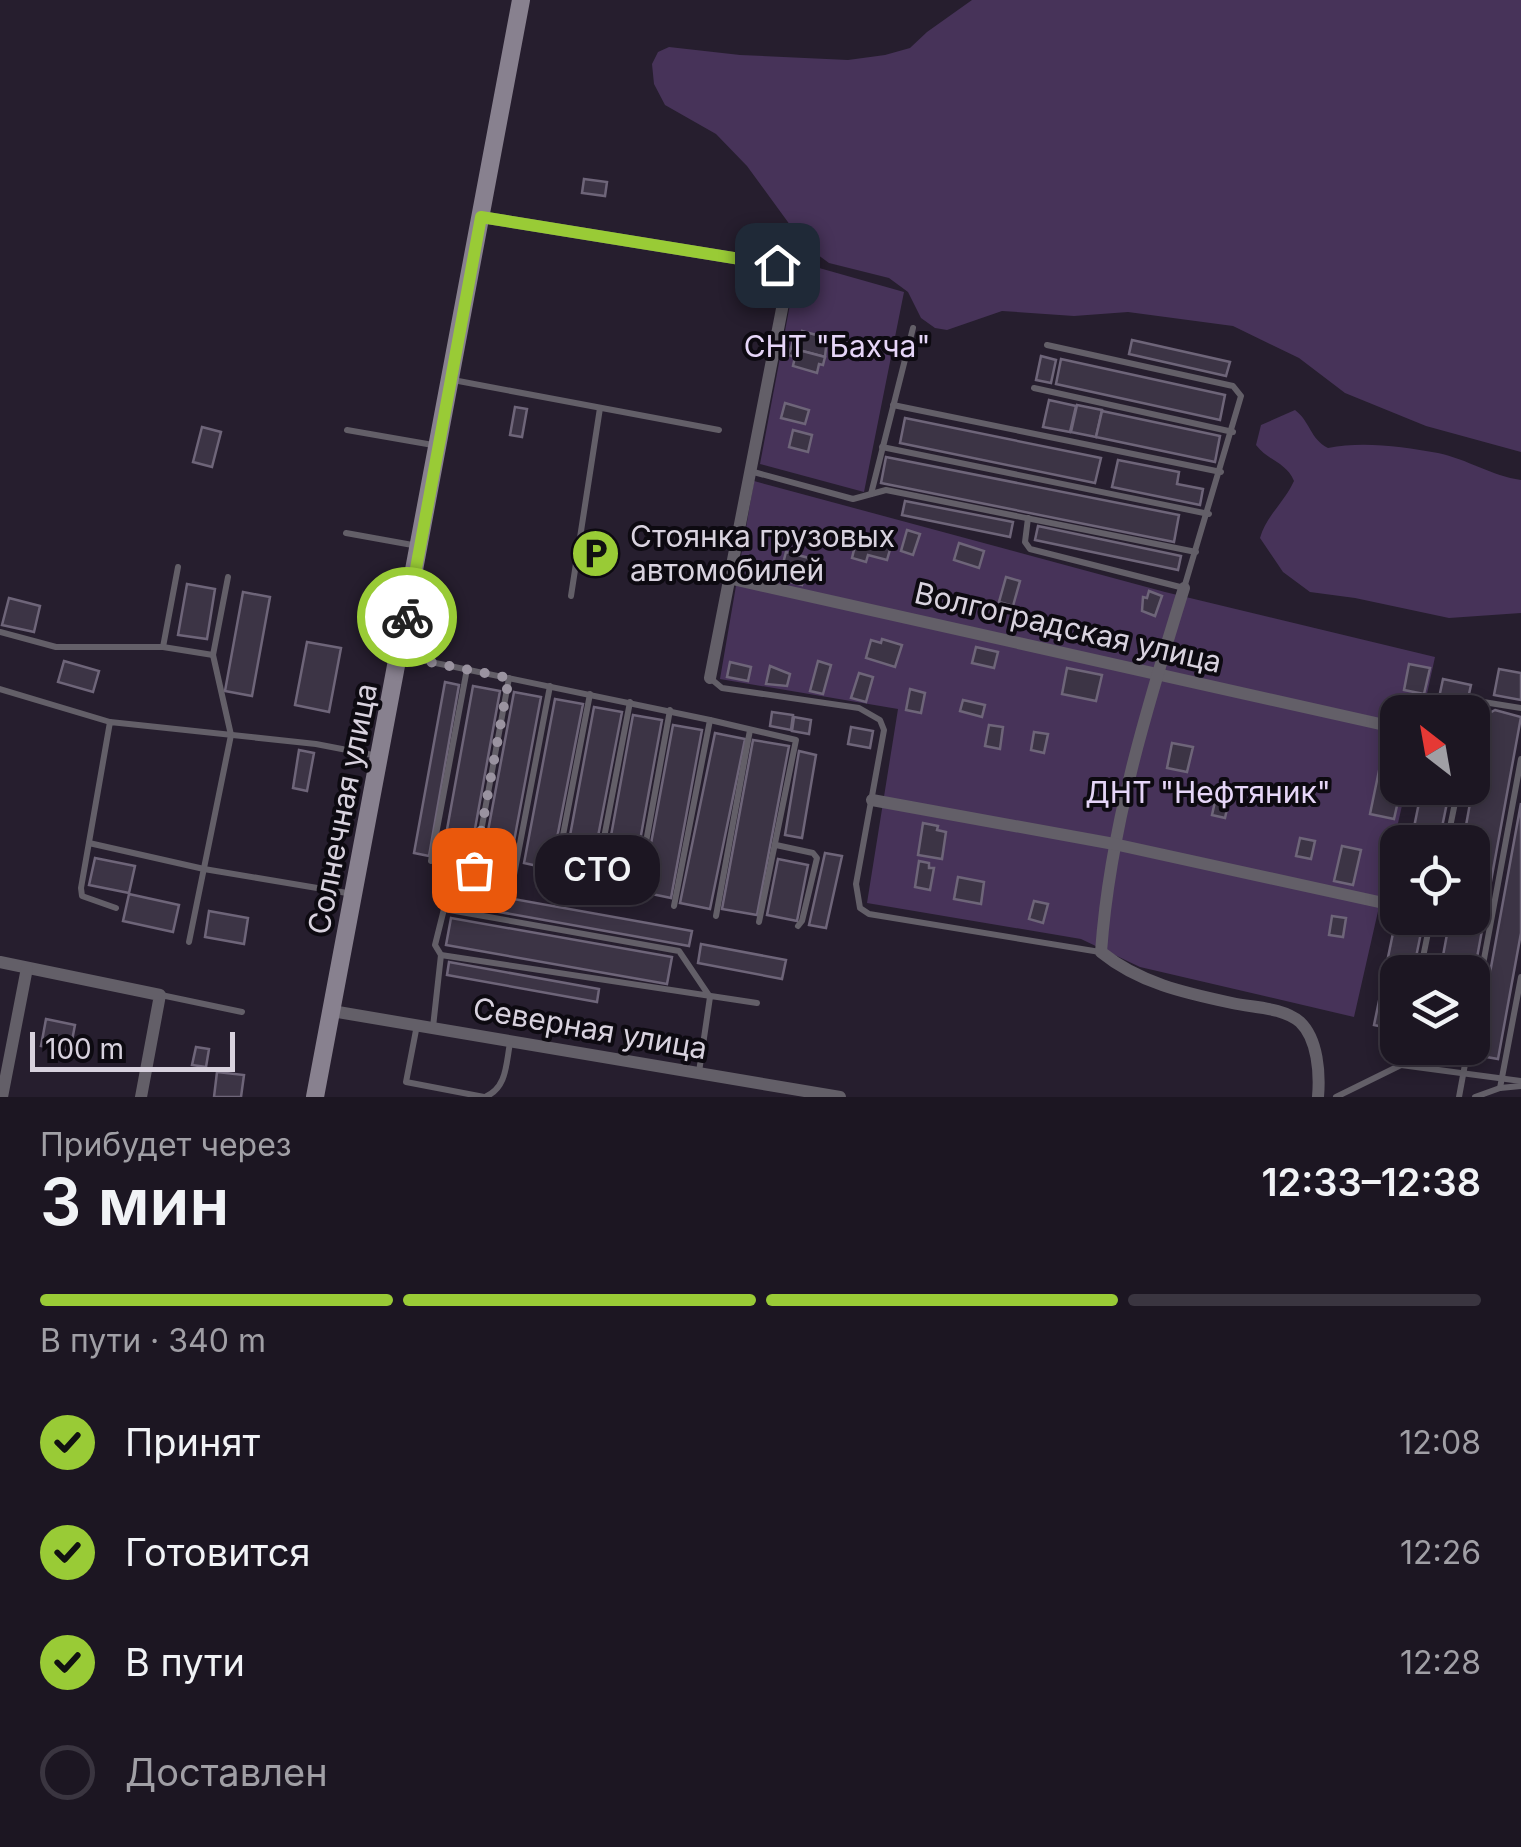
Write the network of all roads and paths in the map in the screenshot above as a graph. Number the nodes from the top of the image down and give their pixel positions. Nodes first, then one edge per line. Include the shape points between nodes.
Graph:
1 (521, 0) edge
2 (481, 217) junction
3 (913, 328) dead end
4 (1047, 345) dead end
5 (452, 380) junction
6 (1034, 388) dead end
7 (893, 405) junction
8 (600, 408) junction
9 (347, 430) dead end
10 (719, 430) dead end
11 (1233, 432) junction
12 (439, 446) junction
13 (882, 447) junction
14 (749, 471) junction
15 (1221, 472) junction
16 (870, 495) junction
17 (1209, 514) junction
18 (1028, 518) junction
19 (346, 533) dead end
20 (420, 546) junction
21 (1196, 552) junction
22 (178, 567) dead end
23 (228, 577) dead end
24 (728, 578) junction
25 (1184, 588) junction
26 (570, 596) dead end
27 (0, 632) edge
28 (163, 647) junction
29 (212, 656) junction
30 (400, 656) junction
31 (468, 669) junction
32 (1158, 673) junction
33 (509, 678) junction
34 (710, 678) joint
35 (550, 686) junction
36 (0, 689) edge
37 (590, 694) junction
38 (630, 702) junction
39 (1490, 702) edge
40 (1521, 708) edge
41 (670, 710) junction
42 (710, 720) junction
43 (110, 722) junction
44 (1380, 724) edge
45 (750, 730) junction
46 (231, 735) junction
47 (381, 757) junction
48 (1521, 759) edge
49 (872, 800) junction
50 (89, 843) junction
51 (776, 844) junction
52 (1114, 844) junction
53 (432, 861) dead end
54 (204, 869) junction
55 (474, 870) dead end
56 (514, 875) dead end
57 (556, 877) dead end
58 (594, 890) dead end
59 (354, 894) junction
60 (636, 898) dead end
61 (1380, 902) edge
62 (674, 906) dead end
63 (116, 908) dead end
64 (716, 916) dead end
65 (760, 922) dead end
66 (798, 926) dead end
67 (189, 942) dead end
68 (1102, 952) junction
69 (442, 955) junction
70 (1485, 955) edge
71 (0, 962) edge
72 (28, 968) junction
73 (1521, 977) edge
74 (160, 995) junction
75 (710, 998) junction
76 (757, 1003) dead end
77 (332, 1010) junction
78 (242, 1012) dead end
79 (417, 1025) junction
80 (433, 1028) junction
81 (510, 1042) junction
82 (1465, 1065) edge
83 (1400, 1066) joint
84 (699, 1073) junction
85 (1463, 1074) junction
86 (1502, 1078) junction
87 (1521, 1084) edge
88 (1500, 1088) junction
89 (2, 1097) edge
90 (142, 1097) edge
91 (315, 1097) edge
92 (484, 1097) edge
93 (840, 1097) edge
94 (1318, 1097) edge
95 (1336, 1097) edge
96 (1459, 1097) edge
97 (1475, 1097) edge

1 - 2 street, Солнечная улица
2 - 5 street, Солнечная улица
2 - 14 street via 777,265 788,278
3 - 7 lane
4 - 11 lane via 1233,386 1242,396
5 - 8 lane
5 - 12 street, Солнечная улица
6 - 11 lane
7 - 13 lane
7 - 15 lane
8 - 10 lane
8 - 26 lane
9 - 12 lane
11 - 15 lane
12 - 20 street, Солнечная улица
13 - 16 lane
13 - 17 lane
14 - 16 lane via 853,499
14 - 24 street
15 - 17 lane
16 - 18 lane via 886,490
17 - 21 lane
18 - 21 lane
18 - 25 lane via 1030,548
19 - 20 lane
20 - 30 street, Солнечная улица
21 - 25 lane
22 - 28 lane
23 - 29 lane
24 - 32 street, Волгоградская улица
24 - 34 street
25 - 32 street
27 - 28 lane via 56,647
28 - 29 lane
29 - 46 lane
30 - 31 lane
30 - 47 street, Солнечная улица
31 - 33 lane
31 - 53 lane
32 - 44 street, Волгоградская улица
32 - 52 street
33 - 35 lane
33 - 55 lane
34 - 49 lane via 722,688 858,708 880,720
35 - 37 lane
35 - 56 lane
36 - 43 lane
37 - 38 lane
37 - 57 lane
38 - 41 lane
38 - 58 lane
39 - 40 lane
41 - 42 lane
41 - 60 lane
42 - 45 lane
42 - 62 lane
43 - 46 lane
43 - 50 lane
45 - 51 lane via 796,740
45 - 64 lane
46 - 47 lane
46 - 54 lane
47 - 59 street, Солнечная улица
48 - 70 lane
49 - 52 street
49 - 68 lane via 856,884 860,908 868,914
50 - 54 lane
50 - 63 lane via 82,896
51 - 65 lane
51 - 66 lane via 817,858
52 - 61 street
52 - 68 street
54 - 59 lane
54 - 67 lane
59 - 77 street, Солнечная улица
68 - 94 street via 1154,983 1298,1021 1316,1056
69 - 75 lane
69 - 75 lane via 435,944 444,909 679,952
69 - 80 lane
71 - 72 street
72 - 74 street
72 - 89 street
73 - 86 lane
74 - 78 lane
74 - 90 street
75 - 76 lane
75 - 84 lane
77 - 79 street, Северная улица
77 - 91 street, Солнечная улица
79 - 80 street, Северная улица
79 - 92 lane via 406,1082
80 - 81 street, Северная улица
81 - 84 street, Северная улица
81 - 92 lane via 503,1082
82 - 85 lane
83 - 85 lane
83 - 95 lane
84 - 93 street, Северная улица
85 - 86 lane
85 - 96 lane
86 - 87 lane
86 - 88 lane
87 - 88 lane
88 - 97 lane

